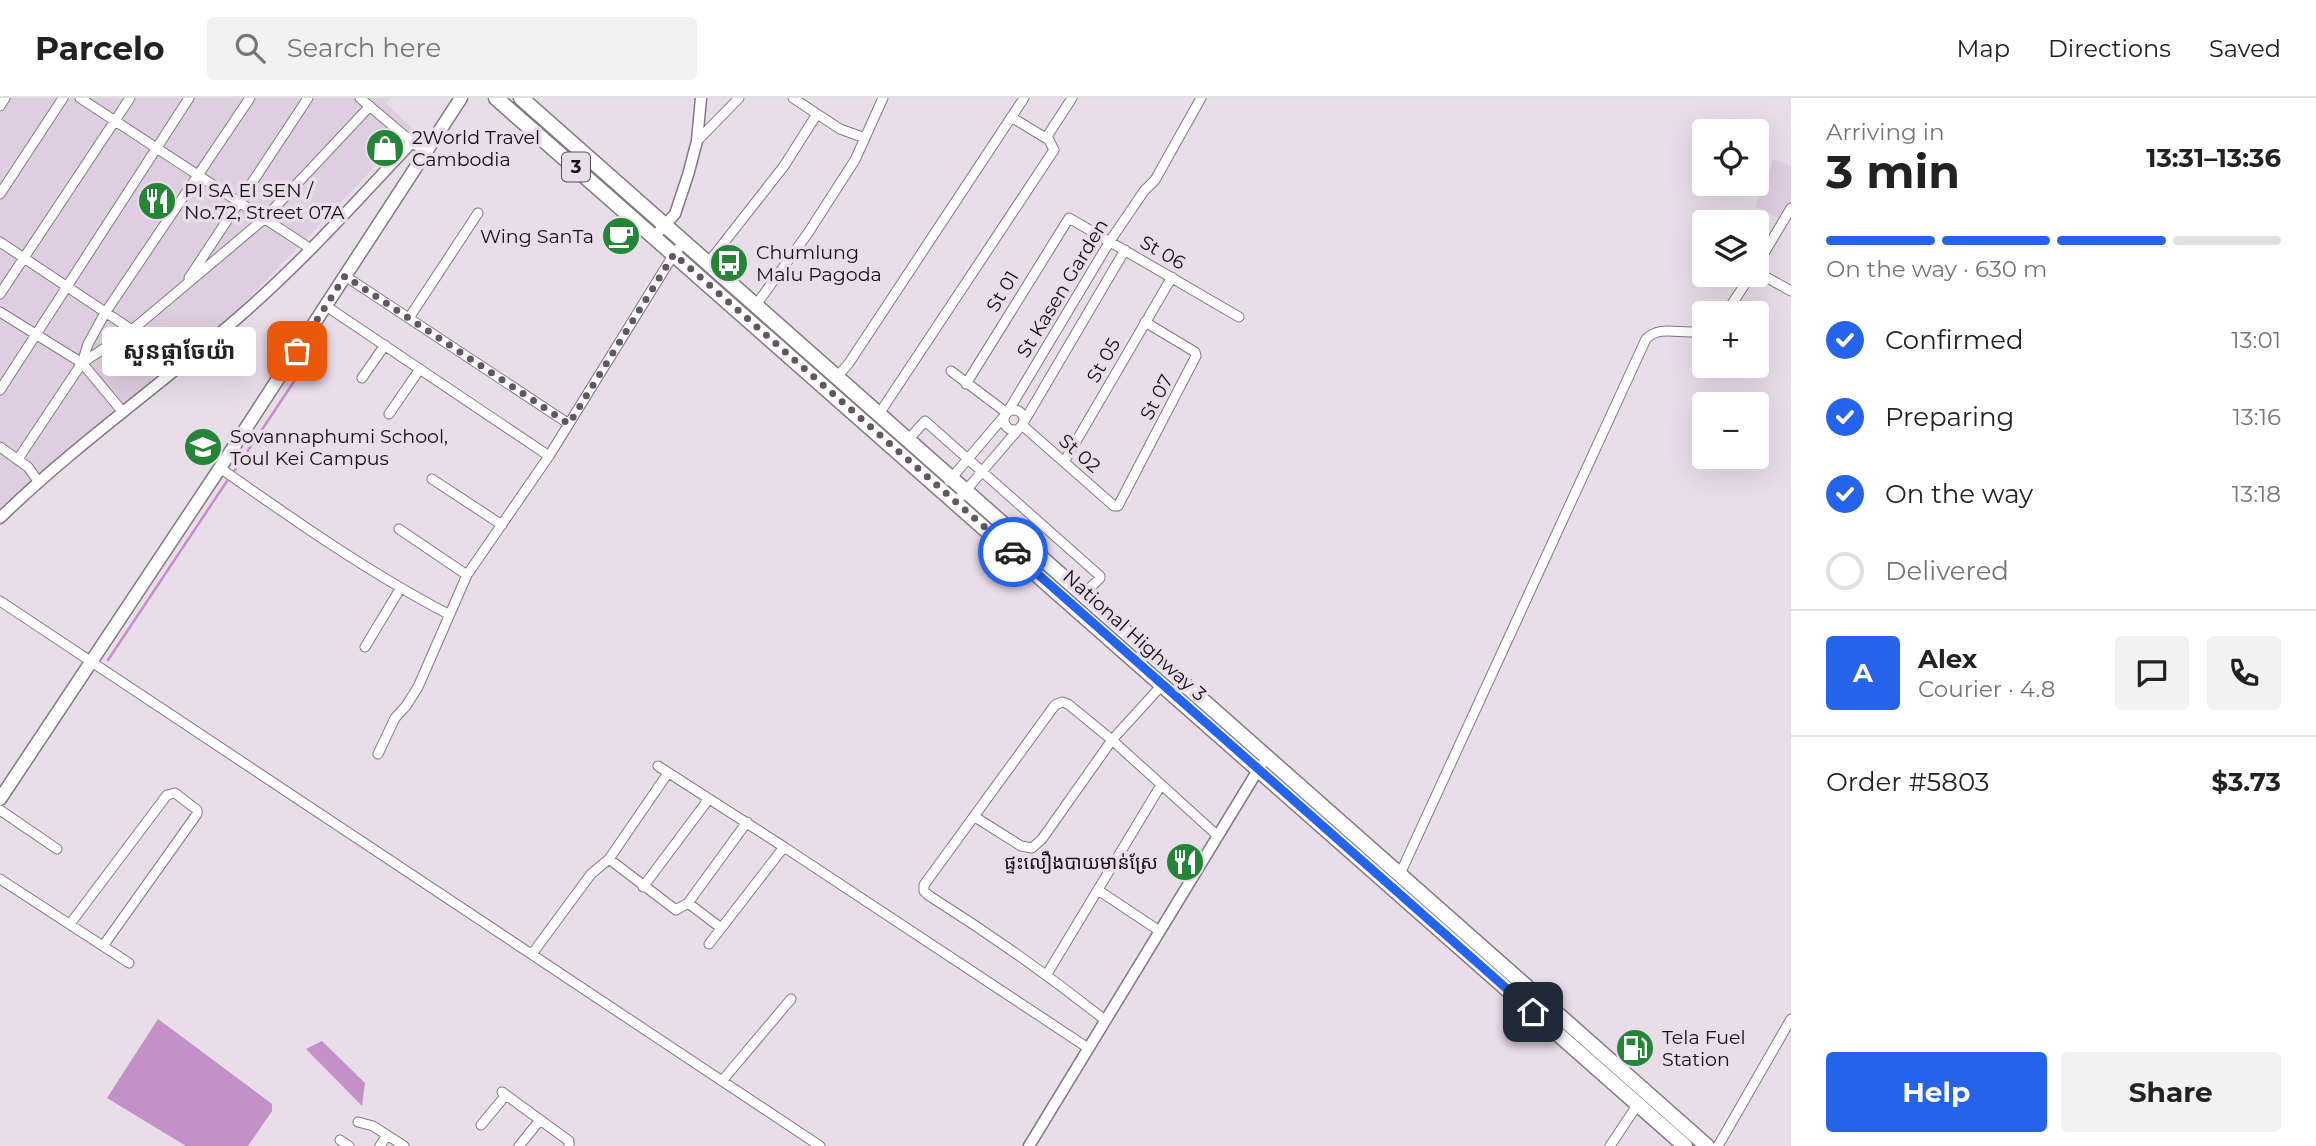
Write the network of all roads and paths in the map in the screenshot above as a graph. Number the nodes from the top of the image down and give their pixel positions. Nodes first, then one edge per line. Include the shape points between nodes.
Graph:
1 (5, 98) edge
2 (63, 98) edge
3 (80, 98) edge
4 (130, 98) edge
5 (189, 98) edge
6 (250, 98) edge
7 (308, 98) edge
8 (360, 98) edge
9 (461, 98) edge
10 (496, 98) edge
11 (521, 98) edge
12 (701, 98) edge
13 (738, 98) edge
14 (793, 98) edge
15 (883, 98) edge
16 (1024, 98) edge
17 (1072, 98) edge
18 (1201, 98) edge
19 (0, 106) edge
20 (370, 106) junction
21 (817, 114) junction
22 (1012, 117) junction
23 (115, 121) junction
24 (865, 138) junction
25 (1046, 138) junction
26 (697, 141) junction
27 (412, 142) junction
28 (156, 148) junction
29 (426, 151) junction
30 (198, 175) junction
31 (0, 194) edge
32 (239, 202) junction
33 (1791, 209) edge
34 (478, 213) dead end
35 (1069, 218) joint
36 (264, 219) junction
37 (660, 231) junction
38 (1110, 241) junction
39 (684, 242) junction
40 (0, 243) edge
41 (1769, 245) edge
42 (311, 249) junction
43 (1125, 250) junction
44 (674, 254) junction
45 (24, 258) junction
46 (708, 263) junction
47 (345, 276) junction
48 (1172, 277) junction
49 (1769, 279) edge
50 (184, 286) junction
51 (67, 287) junction
52 (1791, 291) edge
53 (0, 294) edge
54 (756, 305) junction
55 (326, 306) junction
56 (0, 312) edge
57 (105, 313) junction
58 (1239, 317) dead end
59 (409, 318) junction
60 (1145, 322) junction
61 (132, 330) junction
62 (1692, 332) edge
63 (36, 334) junction
64 (385, 345) junction
65 (82, 363) junction
66 (420, 369) junction
67 (951, 371) dead end
68 (169, 374) junction
69 (837, 377) junction
70 (362, 378) dead end
71 (966, 384) junction
72 (0, 390) edge
73 (122, 411) junction
74 (1007, 413) junction
75 (389, 414) dead end
76 (878, 414) junction
77 (569, 424) junction
78 (1022, 425) junction
79 (908, 440) junction
80 (0, 447) edge
81 (549, 456) junction
82 (968, 458) junction
83 (18, 459) junction
84 (1064, 462) junction
85 (983, 471) junction
86 (227, 473) junction
87 (432, 478) dead end
88 (38, 481) junction
89 (946, 484) junction
90 (961, 496) junction
91 (1116, 507) joint
92 (0, 518) edge
93 (502, 525) junction
94 (399, 529) dead end
95 (467, 575) junction
96 (400, 589) junction
97 (1083, 595) junction
98 (0, 601) edge
99 (448, 614) junction
100 (365, 647) dead end
101 (92, 661) junction
102 (1162, 685) junction
103 (1112, 740) junction
104 (378, 754) dead end
105 (1267, 757) junction
106 (657, 766) dead end
107 (1257, 769) junction
108 (668, 773) junction
109 (1161, 786) junction
110 (0, 799) edge
111 (708, 800) junction
112 (0, 810) edge
113 (975, 817) junction
114 (747, 822) junction
115 (1218, 836) junction
116 (784, 847) junction
117 (57, 849) dead end
118 (609, 859) junction
119 (1400, 874) junction
120 (0, 879) edge
121 (643, 887) junction
122 (1098, 890) junction
123 (688, 904) junction
124 (70, 925) junction
125 (721, 928) junction
126 (1158, 930) junction
127 (709, 944) dead end
128 (103, 946) junction
129 (532, 954) junction
130 (129, 963) dead end
131 (1047, 974) junction
132 (791, 999) dead end
133 (1791, 1019) edge
134 (1105, 1020) junction
135 (1088, 1048) junction
136 (722, 1081) junction
137 (1638, 1104) junction
138 (540, 1120) junction
139 (358, 1122) dead end
140 (481, 1125) dead end
141 (387, 1135) junction
142 (340, 1140) dead end
143 (349, 1146) edge
144 (380, 1146) edge
145 (404, 1146) edge
146 (519, 1146) edge
147 (569, 1146) edge
148 (820, 1146) edge
149 (1029, 1146) edge
150 (1610, 1146) edge
151 (1685, 1146) edge
152 (1707, 1146) edge
153 (1718, 1146) edge

1 - 19 street
2 - 31 street
3 - 23 street
4 - 23 street
5 - 28 street
6 - 30 street
7 - 32 street
8 - 20 street
9 - 29 main road
10 - 37 highway, National Highway 3 / 3
11 - 37 highway, National Highway 3 / 3
12 - 26 street
13 - 26 street
14 - 21 street
15 - 24 street
16 - 22 street
17 - 25 street
18 - 38 street, St Kasen Garden via 1155,180
20 - 27 street
20 - 36 street
21 - 24 street
21 - 46 street via 784,166
22 - 25 street
22 - 69 street
23 - 28 street
23 - 45 street
24 - 54 street via 808,233
25 - 76 street via 1054,146 1050,159
26 - 37 street via 674,214
27 - 29 street
27 - 42 street
28 - 30 street
28 - 51 street
29 - 47 main road
30 - 32 street
30 - 57 street
32 - 36 street
32 - 50 street
33 - 41 street
34 - 59 street
35 - 38 street, St 06
35 - 71 street, St 01
36 - 42 street
36 - 50 street
37 - 39 highway, National Highway 3 / 3
37 - 44 highway, National Highway 3 / 3
38 - 43 street, St 06
38 - 74 street, St Kasen Garden
39 - 44 street
39 - 46 highway, National Highway 3 / 3
40 - 45 street
42 - 68 street
43 - 48 street, St 06
43 - 78 street, St Kasen Garden
44 - 77 street
44 - 89 highway, National Highway 3 / 3
45 - 51 street
45 - 53 street
46 - 54 highway, National Highway 3 / 3
47 - 55 main road
47 - 59 street
48 - 58 street, St 06
48 - 60 street, St 05
49 - 52 street
50 - 61 street
51 - 57 street
51 - 63 street
54 - 69 highway, National Highway 3 / 3
55 - 64 street
55 - 86 main road
56 - 63 street
57 - 61 street
57 - 65 street
59 - 77 street
60 - 84 street, St 05
60 - 91 street, St 07 via 1196,356
61 - 65 street
61 - 68 street
62 - 119 street via 1658,331 1646,339
63 - 65 street
63 - 72 street
64 - 66 street
64 - 70 street
65 - 73 street
65 - 83 street
66 - 75 street
66 - 81 street
67 - 71 street
68 - 73 street
69 - 76 highway, National Highway 3 / 3
71 - 74 street
73 - 88 street
74 - 78 street, St 02 via 1009,427
74 - 82 street, St Kasen Garden
76 - 79 highway, National Highway 3 / 3
77 - 81 street
78 - 84 street, St 02
78 - 85 street, St Kasen Garden
79 - 82 street via 925,421
79 - 89 highway, National Highway 3 / 3
80 - 83 street
81 - 93 street
82 - 85 street
82 - 89 street, St Kasen Garden
83 - 88 street
84 - 91 street, St 02
85 - 90 street, St Kasen Garden
85 - 97 street via 1100,576
86 - 96 street
86 - 101 main road
87 - 93 street
88 - 92 street
89 - 90 highway, National Highway 3 / 3
90 - 97 highway, National Highway 3 / 3
90 - 102 highway, National Highway 3 / 3
93 - 95 street
94 - 95 street
95 - 99 street
96 - 99 street
96 - 100 street
97 - 105 highway, National Highway 3 / 3
98 - 101 street
99 - 104 street via 418,687 395,718
101 - 110 main road
101 - 129 street
102 - 103 street
102 - 107 highway, National Highway 3 / 3
103 - 109 street
103 - 113 street via 1032,848
103 - 113 street via 1068,704 1055,705
105 - 107 street
105 - 119 highway, National Highway 3 / 3
106 - 108 street
107 - 115 street
107 - 137 highway, National Highway 3 / 3
108 - 111 street
108 - 118 street
109 - 115 street
109 - 122 street
111 - 114 street
111 - 121 street
112 - 117 street
113 - 131 street via 943,857 924,891
114 - 116 street
114 - 123 street
115 - 126 street
116 - 125 street
116 - 135 street
118 - 121 street
118 - 129 street via 591,874
119 - 152 highway, National Highway 3 / 3
120 - 124 street
121 - 123 street via 676,910
122 - 126 street
122 - 131 street
123 - 125 street
124 - 128 street
124 - 128 street via 167,795 174,793 197,814
125 - 127 street
126 - 134 street
128 - 130 street
129 - 136 street
131 - 134 street
132 - 136 street
133 - 153 street
134 - 135 street
135 - 149 street
136 - 148 street
137 - 150 street
137 - 151 highway, National Highway 3 / 3
138 - 140 street via 504,1094
138 - 146 street
138 - 147 street via 569,1141
139 - 141 street
141 - 144 street
141 - 145 street
142 - 143 street

